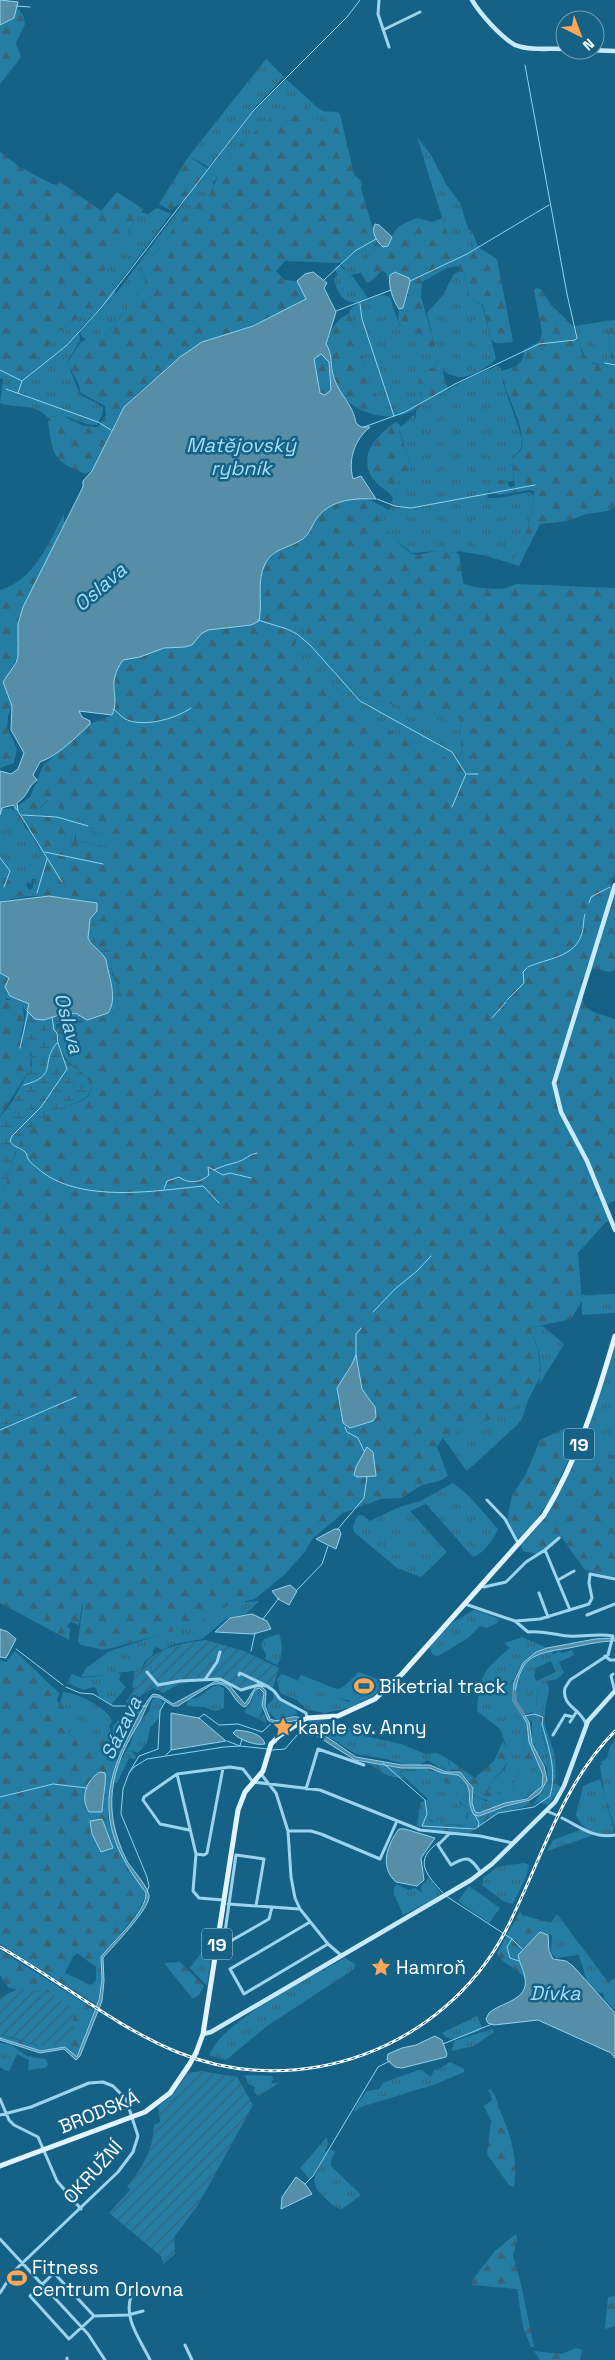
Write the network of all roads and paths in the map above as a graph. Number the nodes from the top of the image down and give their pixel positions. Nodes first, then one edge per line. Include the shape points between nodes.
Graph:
1 (379, 0) edge
2 (472, 0) edge
3 (420, 12) dead end
4 (383, 30) junction
5 (389, 47) dead end
6 (555, 49) edge
7 (614, 887) edge
8 (615, 1230) edge
9 (615, 1336) edge
10 (487, 1500) dead end
11 (559, 1538) dead end
12 (519, 1544) junction
13 (545, 1550) junction
14 (574, 1571) dead end
15 (615, 1579) edge
16 (558, 1580) junction
17 (481, 1585) junction
18 (538, 1593) dead end
19 (465, 1604) junction
20 (615, 1604) edge
21 (570, 1610) junction
22 (587, 1615) dead end
23 (548, 1617) junction
24 (515, 1621) junction
25 (614, 1635) edge
26 (614, 1646) edge
27 (220, 1652) dead end
28 (605, 1656) junction
29 (615, 1660) edge
30 (147, 1672) dead end
31 (613, 1674) dead end
32 (239, 1675) dead end
33 (206, 1678) junction
34 (269, 1688) junction
35 (615, 1691) edge
36 (577, 1711) junction
37 (573, 1717) junction
38 (303, 1720) junction
39 (570, 1722) dead end
40 (586, 1724) junction
41 (553, 1735) dead end
42 (364, 1765) dead end
43 (222, 1768) junction
44 (177, 1774) junction
45 (261, 1774) junction
46 (254, 1782) junction
47 (267, 1782) junction
48 (306, 1789) junction
49 (547, 1811) junction
50 (556, 1815) dead end
51 (562, 1818) dead end
52 (397, 1821) junction
53 (189, 1830) junction
54 (288, 1831) junction
55 (449, 1834) junction
56 (615, 1835) edge
57 (514, 1843) junction
58 (196, 1854) junction
59 (481, 1873) junction
60 (226, 1902) junction
61 (256, 1906) junction
62 (272, 1907) junction
63 (300, 1909) junction
64 (310, 1922) junction
65 (328, 1944) junction
66 (342, 1956) junction
67 (203, 2034) junction
68 (0, 2100) edge
69 (7, 2114) junction
70 (0, 2115) edge
71 (134, 2117) junction
72 (45, 2150) junction
73 (0, 2166) edge
74 (81, 2208) junction
75 (0, 2239) edge
76 (22, 2264) junction
77 (42, 2285) junction
78 (131, 2290) dead end
79 (0, 2293) edge
80 (144, 2311) dead end
81 (128, 2315) junction
82 (94, 2316) junction
83 (81, 2327) junction
84 (185, 2346) dead end
85 (105, 2360) edge
86 (150, 2360) edge
87 (192, 2360) edge

1 - 4 street via 378,14
2 - 6 street via 488,22 514,44
3 - 4 street
4 - 5 street
7 - 8 street via 554,1083 561,1112 588,1161
9 - 12 main road, 19 via 587,1427 565,1476 544,1515
10 - 12 street via 505,1519
11 - 13 street
12 - 17 main road, 19
13 - 16 street
13 - 17 street via 526,1562 506,1582
14 - 16 street
15 - 21 street via 590,1574 589,1604
16 - 21 street
17 - 19 main road, 19
18 - 23 street
19 - 24 street
19 - 38 main road, 19 via 375,1699 338,1716
20 - 22 street
21 - 23 street
23 - 24 street
24 - 25 street via 528,1632 568,1636
25 - 26 street
26 - 28 street
27 - 33 street via 218,1662
28 - 29 street
28 - 36 street via 570,1680 564,1688 564,1697
30 - 33 street via 158,1685
31 - 35 street
32 - 34 street via 263,1682
33 - 34 street via 220,1679 241,1690 258,1685
34 - 38 street via 280,1700 306,1713
35 - 40 street
36 - 37 street
36 - 40 street
37 - 39 street
37 - 41 street via 565,1715
38 - 45 main road, 19 via 279,1736 269,1749
40 - 49 street via 564,1786
42 - 48 street via 318,1749
43 - 44 street
43 - 46 street via 243,1769
43 - 58 street via 207,1853 204,1856
44 - 53 street
44 - 53 street via 143,1800 160,1824
45 - 46 main road, 19
45 - 47 street
46 - 47 street
46 - 60 main road, 19 via 245,1792 238,1810
47 - 48 street
47 - 54 street via 276,1793
48 - 52 street via 343,1798
49 - 50 street
49 - 57 street
51 - 56 street via 596,1835
52 - 54 street via 380,1859 321,1834
52 - 55 street via 420,1830
53 - 58 street
54 - 63 street via 292,1888
55 - 57 street
55 - 59 street via 438,1846 451,1865 464,1858 469,1859
57 - 59 street
58 - 60 street via 192,1891 199,1898
59 - 66 street
60 - 61 street
60 - 61 street via 236,1855 264,1859
60 - 62 street via 224,1939 229,1942 269,1918
60 - 67 main road, 19
61 - 62 street
62 - 63 street
63 - 64 street
64 - 65 street
64 - 65 street via 230,1969 244,1994
65 - 66 street
66 - 67 street
67 - 71 main road, BRODSKÁ / 19, bridge via 179,2082 167,2096
68 - 69 street
69 - 70 street, OKRUŽNÍ
69 - 71 street, OKRUŽNÍ via 99,2082 120,2091
69 - 72 street via 14,2125 38,2137
71 - 72 main road, BRODSKÁ / 19
71 - 74 street, OKRUŽNÍ via 138,2136 135,2148
72 - 73 main road, BRODSKÁ / 19
72 - 74 street via 59,2185
74 - 76 street, OKRUŽNÍ
75 - 76 street
76 - 77 street
76 - 79 street, OKRUŽNÍ
77 - 82 street via 54,2273
77 - 83 street
77 - 83 street via 30,2296 69,2339
78 - 81 street
80 - 81 street
81 - 82 street
81 - 86 street
82 - 83 street
83 - 85 street
84 - 87 street

